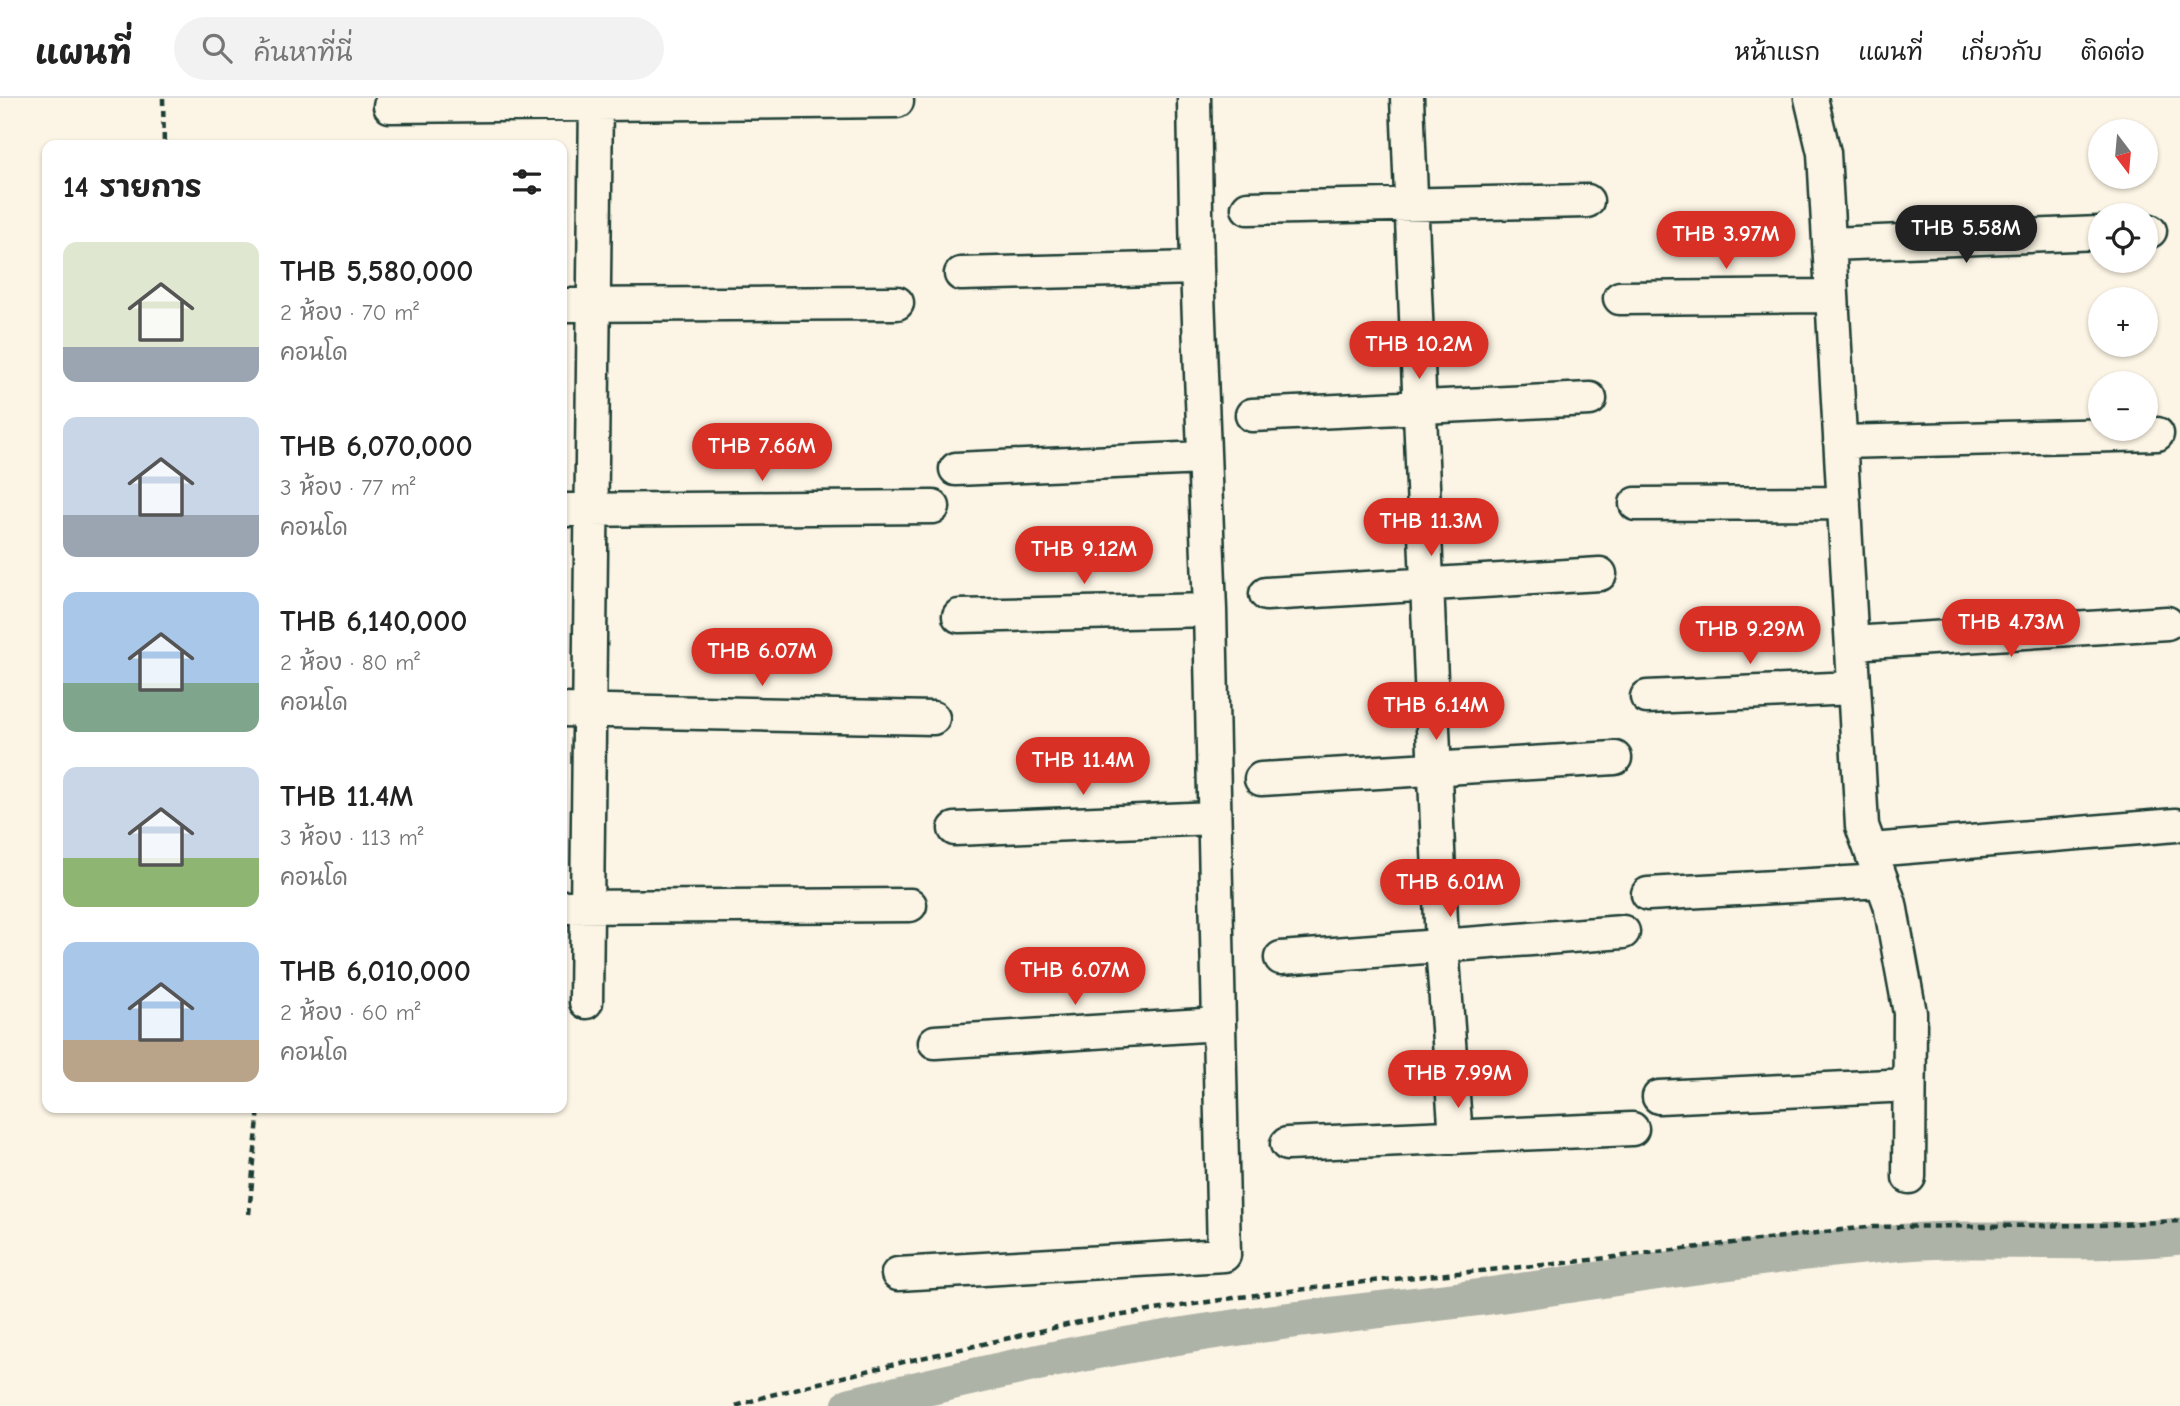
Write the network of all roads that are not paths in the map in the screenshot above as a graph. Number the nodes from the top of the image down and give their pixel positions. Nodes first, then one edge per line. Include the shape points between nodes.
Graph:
1 (1194, 98) edge
2 (1407, 98) edge
3 (1811, 98) edge
4 (596, 101) edge
5 (897, 102) dead end
6 (390, 106) dead end
7 (1587, 201) dead end
8 (1411, 204) junction
9 (1248, 208) dead end
10 (2088, 233) edge
11 (1830, 244) junction
12 (1197, 268) junction
13 (961, 274) dead end
14 (1832, 296) junction
15 (1620, 298) dead end
16 (897, 303) dead end
17 (567, 305) edge
18 (594, 305) junction
19 (1590, 399) dead end
20 (1420, 407) junction
21 (1252, 415) dead end
22 (2088, 436) edge
23 (1840, 442) junction
24 (1203, 458) junction
25 (956, 470) dead end
26 (1844, 503) junction
27 (1636, 505) dead end
28 (933, 507) dead end
29 (577, 510) edge
30 (1600, 574) dead end
31 (1427, 584) junction
32 (1266, 594) dead end
33 (1210, 610) junction
34 (959, 616) dead end
35 (2167, 623) dead end
36 (1852, 643) junction
37 (1854, 688) junction
38 (1647, 697) dead end
39 (575, 710) edge
40 (933, 718) dead end
41 (1615, 758) dead end
42 (1435, 769) junction
43 (1261, 779) dead end
44 (1213, 818) junction
45 (2176, 825) dead end
46 (956, 829) dead end
47 (1871, 850) junction
48 (1882, 881) junction
49 (1648, 894) dead end
50 (910, 905) dead end
51 (574, 907) edge
52 (1623, 932) dead end
53 (1443, 946) junction
54 (1281, 958) dead end
55 (586, 1002) dead end
56 (1219, 1024) junction
57 (935, 1042) dead end
58 (1909, 1086) junction
59 (1659, 1097) dead end
60 (1632, 1129) dead end
61 (1456, 1137) junction
62 (1287, 1144) dead end
63 (1909, 1177) dead end
64 (898, 1274) dead end

1 - 12 street
2 - 8 street
3 - 11 street via 1824,153
4 - 5 street
4 - 6 street
4 - 18 street
7 - 8 street
8 - 9 street
8 - 20 street
10 - 11 street
11 - 14 street
12 - 13 street
12 - 24 street
14 - 15 street
14 - 23 street
16 - 18 street
17 - 18 street
18 - 29 street
19 - 20 street
20 - 21 street
20 - 31 street
22 - 23 street
23 - 26 street
24 - 25 street
24 - 33 street
26 - 27 street
26 - 36 street
28 - 29 street
29 - 39 street
30 - 31 street
31 - 32 street
31 - 42 street
33 - 34 street
33 - 44 street
35 - 36 street
36 - 37 street
37 - 38 street
37 - 47 street via 1862,826
39 - 40 street
39 - 51 street
41 - 42 street
42 - 43 street
42 - 53 street
44 - 46 street
44 - 56 street
45 - 47 street
47 - 48 street
48 - 49 street
48 - 58 street via 1910,1013
50 - 51 street
51 - 55 street
52 - 53 street
53 - 54 street
53 - 61 street
56 - 57 street
56 - 64 street via 1224,1255
58 - 59 street
58 - 63 street
60 - 61 street
61 - 62 street

